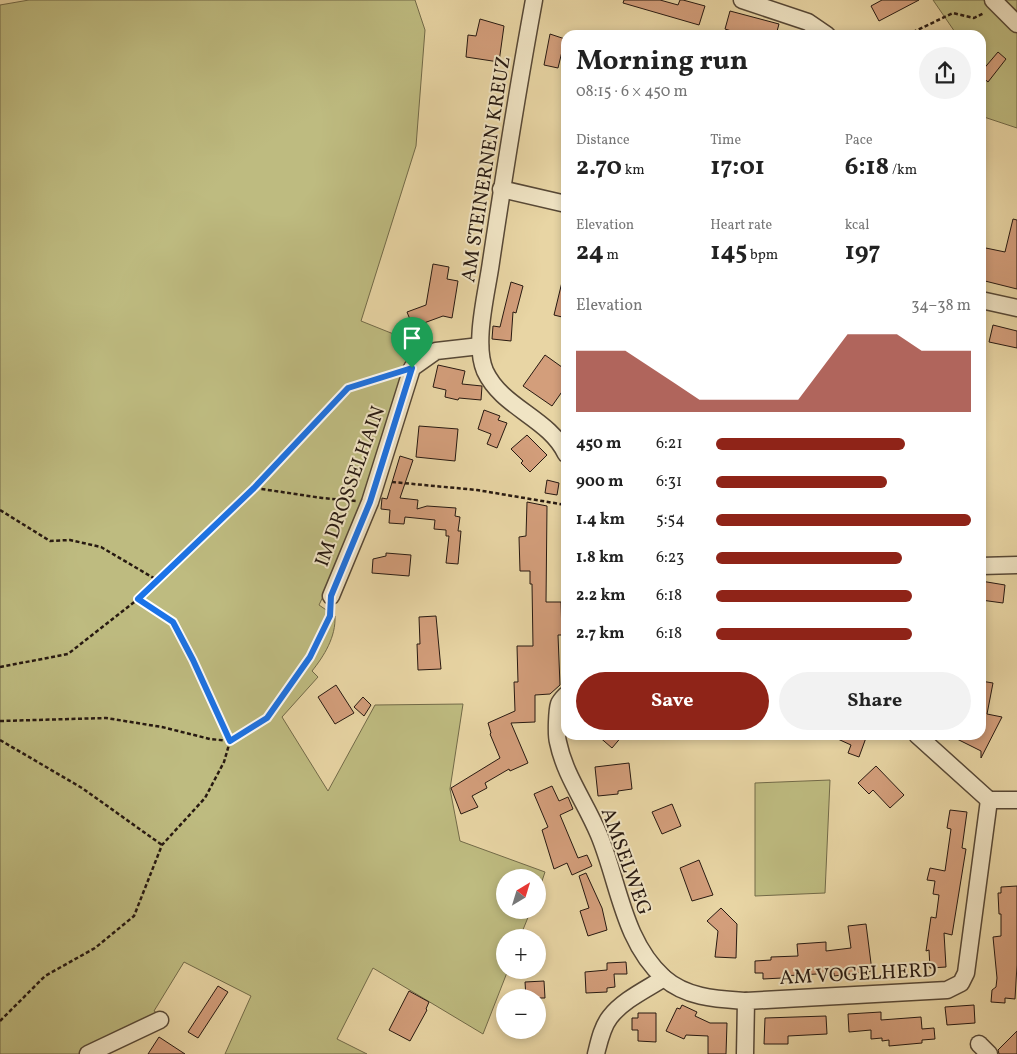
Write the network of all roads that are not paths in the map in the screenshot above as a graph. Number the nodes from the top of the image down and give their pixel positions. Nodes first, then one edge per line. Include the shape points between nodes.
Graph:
1 (534, 0) edge
2 (742, 0) edge
3 (996, 3) edge
4 (1017, 24) edge
5 (819, 30) edge
6 (502, 189) junction
7 (561, 203) edge
8 (986, 301) edge
9 (1017, 308) edge
10 (480, 346) junction
11 (561, 446) edge
12 (1017, 565) edge
13 (986, 566) edge
14 (331, 596) road end
15 (561, 701) edge
16 (923, 740) edge
17 (989, 800) junction
18 (1017, 800) edge
19 (664, 978) junction
20 (746, 1001) junction
21 (160, 1020) dead end
22 (88, 1054) edge
23 (596, 1054) edge
24 (745, 1054) edge

1 - 6 street, AM STEINERNEN KREUZ
2 - 5 street via 808,22
3 - 4 street
6 - 7 street
6 - 10 street, AM STEINERNEN KREUZ
8 - 9 street
10 - 11 street via 486,372 494,386 554,435
10 - 14 street, IM DROSSELHAIN via 436,351 412,368 370,502
12 - 13 street
15 - 19 street, AMSELWEG via 557,739 563,762 598,833 627,922 641,953
16 - 17 street
17 - 18 street
17 - 20 street, AM VOGELHERD via 966,973 961,983 947,990
19 - 20 street, AMSELWEG via 708,999
19 - 23 street via 618,1008 609,1018
20 - 24 street
21 - 22 street

